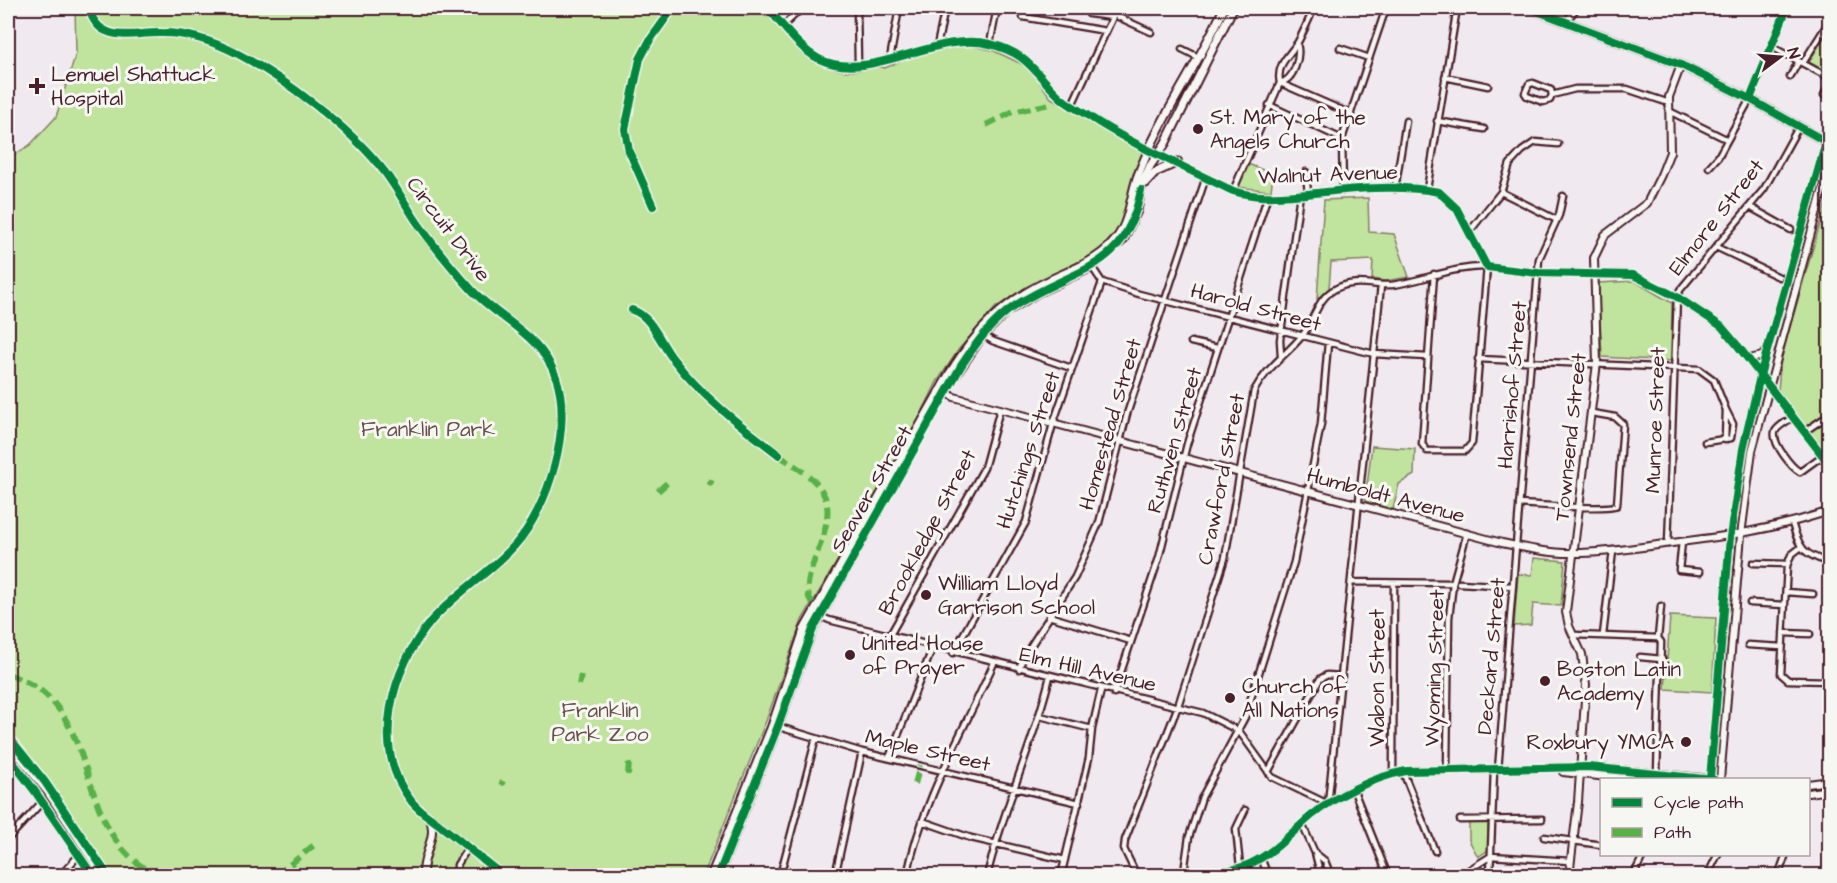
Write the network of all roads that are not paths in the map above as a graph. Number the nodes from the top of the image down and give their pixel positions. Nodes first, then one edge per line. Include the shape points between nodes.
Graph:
1 (88, 8) edge
2 (768, 8) edge
3 (802, 8) edge
4 (857, 8) edge
5 (898, 8) edge
6 (945, 8) edge
7 (997, 8) edge
8 (1117, 8) edge
9 (1224, 8) edge
10 (1233, 8) edge
11 (1314, 8) edge
12 (1386, 8) edge
13 (1457, 8) edge
14 (1529, 8) edge
15 (1577, 8) edge
16 (1787, 8) edge
17 (1089, 14) dead end
18 (1114, 16) junction
19 (1023, 17) dead end
20 (1830, 20) edge
21 (1566, 21) junction
22 (784, 26) junction
23 (1106, 31) junction
24 (1151, 32) dead end
25 (990, 44) junction
26 (1297, 44) junction
27 (937, 46) junction
28 (1772, 46) junction
29 (1340, 48) dead end
30 (1182, 49) dead end
31 (1198, 57) junction
32 (1370, 58) junction
33 (890, 59) junction
34 (1801, 62) junction
35 (858, 64) junction
36 (1681, 65) junction
37 (1444, 77) junction
38 (1790, 77) dead end
39 (1830, 78) edge
40 (1280, 83) junction
41 (1830, 84) edge
42 (1488, 86) dead end
43 (1552, 95) junction
44 (1824, 95) dead end
45 (1750, 99) junction
46 (1668, 103) junction
47 (1072, 105) junction
48 (1269, 105) junction
49 (1668, 111) junction
50 (1351, 114) junction
51 (1406, 121) dead end
52 (1437, 121) junction
53 (1799, 126) junction
54 (1484, 129) dead end
55 (1342, 139) junction
56 (1726, 139) junction
57 (1828, 143) edge
58 (1558, 144) dead end
59 (1150, 149) junction
60 (1158, 153) junction
61 (1178, 162) junction
62 (1830, 163) edge
63 (1709, 167) dead end
64 (1306, 172) dead end
65 (1206, 177) junction
66 (1427, 189) junction
67 (1141, 190) junction
68 (1395, 190) junction
69 (1233, 191) junction
70 (1343, 191) junction
71 (1501, 192) junction
72 (1308, 194) junction
73 (1300, 195) junction
74 (1563, 196) dead end
75 (1267, 198) junction
76 (1750, 207) junction
77 (1557, 220) junction
78 (1791, 230) dead end
79 (1470, 231) junction
80 (1716, 248) junction
81 (1091, 265) junction
82 (1487, 267) junction
83 (1538, 273) junction
84 (1434, 274) junction
85 (1593, 274) junction
86 (1779, 277) dead end
87 (1102, 282) junction
88 (1381, 285) junction
89 (1677, 297) junction
90 (1166, 300) junction
91 (1228, 317) junction
92 (1281, 330) junction
93 (981, 333) junction
94 (1303, 336) junction
95 (1191, 342) dead end
96 (1328, 343) junction
97 (1217, 348) junction
98 (1768, 351) junction
99 (1374, 354) junction
100 (1281, 356) junction
101 (1427, 357) junction
102 (1749, 358) junction
103 (1478, 359) junction
104 (1530, 361) junction
105 (1597, 363) junction
106 (1673, 366) junction
107 (1071, 368) junction
108 (1761, 372) junction
109 (1769, 383) junction
110 (943, 390) junction
111 (1780, 399) junction
112 (1764, 400) junction
113 (1000, 409) junction
114 (1726, 410) junction
115 (1592, 413) junction
116 (1793, 417) junction
117 (1830, 421) edge
118 (1053, 424) junction
119 (1804, 432) junction
120 (1725, 440) junction
121 (1119, 441) junction
122 (1705, 442) dead end
123 (1822, 456) junction
124 (1183, 457) junction
125 (1830, 465) edge
126 (1240, 473) junction
127 (1306, 490) junction
128 (1359, 504) junction
129 (1519, 504) junction
130 (1581, 506) junction
131 (1830, 511) edge
132 (1792, 523) junction
133 (1467, 533) junction
134 (1741, 535) junction
135 (1730, 537) junction
136 (1682, 542) junction
137 (1668, 544) junction
138 (1516, 546) junction
139 (1800, 548) junction
140 (1612, 551) junction
141 (1574, 554) junction
142 (1753, 563) dead end
143 (1830, 563) edge
144 (1787, 564) junction
145 (1700, 572) dead end
146 (1351, 582) junction
147 (1394, 582) junction
148 (1453, 583) junction
149 (1459, 583) dead end
150 (1513, 586) junction
151 (1786, 592) junction
152 (1813, 594) dead end
153 (1750, 603) dead end
154 (1785, 605) junction
155 (1661, 606) dead end
156 (816, 615) junction
157 (1049, 616) junction
158 (1783, 633) junction
159 (1810, 634) dead end
160 (890, 635) junction
161 (1574, 635) junction
162 (1603, 635) junction
163 (1658, 638) junction
164 (1131, 641) junction
165 (1748, 645) dead end
166 (933, 647) junction
167 (1782, 647) junction
168 (953, 652) junction
169 (1640, 657) dead end
170 (1662, 658) junction
171 (994, 663) junction
172 (1019, 669) junction
173 (1050, 676) junction
174 (1342, 676) junction
175 (1830, 681) edge
176 (1101, 690) junction
177 (1114, 693) junction
178 (1178, 706) junction
179 (1040, 716) junction
180 (775, 726) junction
181 (1092, 729) junction
182 (1239, 731) junction
183 (816, 738) junction
184 (8, 742) edge
185 (862, 752) junction
186 (8, 758) edge
187 (890, 758) junction
188 (945, 770) junction
189 (1447, 770) junction
190 (1496, 770) junction
191 (1580, 771) junction
192 (1268, 772) junction
193 (1403, 772) junction
194 (1656, 773) junction
195 (1393, 774) junction
196 (1622, 778) edge
197 (1702, 778) edge
198 (1711, 778) edge
199 (1720, 778) edge
200 (1830, 781) edge
201 (1810, 784) edge
202 (1015, 786) junction
203 (1354, 790) junction
204 (1830, 790) edge
205 (1810, 793) edge
206 (52, 800) junction
207 (42, 802) junction
208 (1079, 803) junction
209 (1328, 804) junction
210 (1245, 810) dead end
211 (426, 815) junction
212 (1542, 819) dead end
213 (1460, 820) dead end
214 (1492, 820) junction
215 (922, 821) junction
216 (1302, 824) junction
217 (452, 836) junction
218 (1544, 837) dead end
219 (8, 839) edge
220 (1573, 840) junction
221 (429, 843) junction
222 (994, 843) junction
223 (1600, 845) edge
224 (467, 849) junction
225 (1435, 850) dead end
226 (1316, 853) junction
227 (79, 855) junction
228 (1491, 856) junction
229 (1717, 856) edge
230 (1786, 856) edge
231 (1643, 857) edge
232 (1261, 858) junction
233 (1065, 861) junction
234 (1570, 861) junction
235 (1239, 868) junction
236 (1184, 872) junction
237 (494, 873) edge
238 (1490, 873) edge
239 (1196, 874) edge
240 (1141, 875) edge
241 (60, 876) edge
242 (93, 876) edge
243 (103, 876) edge
244 (423, 876) edge
245 (457, 876) edge
246 (504, 876) edge
247 (710, 876) edge
248 (718, 876) edge
249 (780, 876) edge
250 (835, 876) edge
251 (907, 876) edge
252 (987, 876) edge
253 (1061, 876) edge
254 (1241, 876) edge
255 (1268, 876) edge
256 (1321, 876) edge
257 (1330, 876) edge
258 (1388, 876) edge
259 (1459, 876) edge
260 (1508, 876) edge
261 (1569, 876) edge
262 (1633, 876) edge
263 (1707, 876) edge
264 (1779, 876) edge

1 - 211 main road, Circuit Drive via 98,26 112,33 172,33 216,45 247,59 304,98 368,152 432,244 463,281 488,306 531,337 553,370 559,387 562,424 553,468 534,518 515,545 432,620 405,662 394,695 388,734 391,760 405,792
2 - 22 main road, Walnut Avenue
3 - 22 street
4 - 35 street
5 - 33 street
6 - 27 street
7 - 25 street
8 - 18 street
9 - 31 main road, Seaver Street
10 - 60 main road, Seaver Street
11 - 26 street
12 - 32 street
13 - 37 street
14 - 21 main road
15 - 21 street
16 - 28 main road
17 - 18 street
18 - 23 street
18 - 24 street
19 - 23 street
20 - 34 street
21 - 36 main road
22 - 35 main road, Walnut Avenue via 820,59
23 - 47 street
25 - 27 main road, Walnut Avenue
25 - 47 main road, Walnut Avenue via 1021,55
26 - 40 street via 1288,52 1279,71
26 - 40 street via 1299,57 1290,76
27 - 33 main road, Walnut Avenue
28 - 34 street
28 - 45 main road
29 - 32 street
30 - 31 street
31 - 59 main road, Seaver Street
32 - 50 street
33 - 35 main road, Walnut Avenue
34 - 38 street
34 - 39 street
36 - 45 main road
36 - 46 main road, Townsend Street
37 - 42 street
37 - 52 street
40 - 48 street
40 - 50 street
41 - 44 street
43 - 43 street via 1551,90 1533,82 1525,93 1543,102
43 - 46 street via 1575,89 1627,89
45 - 53 main road
45 - 56 street
46 - 49 main road, Townsend Street
47 - 59 main road, Walnut Avenue
48 - 55 street
48 - 69 street
49 - 56 street
49 - 85 main road, Townsend Street via 1670,152 1661,175 1642,209 1602,238
50 - 55 street
51 - 68 street
52 - 54 street
52 - 66 street
53 - 57 main road
53 - 76 street, Elmore Street via 1769,182
55 - 70 street
56 - 63 street
57 - 98 main road
58 - 71 street via 1535,142 1522,151 1510,164
59 - 60 main road, Walnut Avenue
59 - 81 main road, Seaver Street via 1122,230
60 - 61 main road, Walnut Avenue
60 - 67 main road, Seaver Street
61 - 65 main road, Walnut Avenue
61 - 67 main road via 1152,174
62 - 109 main road
64 - 72 street
65 - 69 main road, Walnut Avenue
65 - 90 street, Homestead Street
66 - 68 main road, Walnut Avenue
66 - 79 main road, Walnut Avenue via 1446,197
67 - 81 main road, Seaver Street via 1128,233 1111,253
68 - 70 main road, Walnut Avenue
69 - 75 main road, Walnut Avenue
70 - 72 main road, Walnut Avenue
71 - 77 street
71 - 79 street
72 - 73 main road, Walnut Avenue
73 - 75 main road, Walnut Avenue
73 - 92 street
74 - 77 street, Harrishof Street
75 - 91 street, Ruthven Street
76 - 78 street
76 - 80 street, Elmore Street
77 - 83 street, Harrishof Street via 1542,252
79 - 82 main road, Walnut Avenue
80 - 86 street
80 - 89 street, Elmore Street
81 - 87 street
81 - 93 main road, Seaver Street via 1012,301
82 - 83 main road
82 - 84 street, Crawford Street
82 - 103 street
83 - 85 main road
83 - 104 street, Harrishof Street
84 - 88 street, Crawford Street
84 - 101 street
85 - 89 main road via 1633,275
85 - 105 main road, Townsend Street
87 - 90 street, Harold Street
87 - 107 street, Hutchings Street
88 - 94 street, Crawford Street via 1356,283 1329,293 1321,300
88 - 99 street
89 - 102 main road via 1720,326
89 - 106 street, Munroe Street
90 - 91 street, Harold Street
90 - 121 street, Homestead Street
91 - 92 street, Harold Street
91 - 97 street, Ruthven Street
92 - 94 street, Harold Street
92 - 100 street
93 - 107 street via 993,341
93 - 110 main road, Seaver Street
94 - 96 street, Harold Street
94 - 100 street, Crawford Street
95 - 97 street
96 - 99 street, Harold Street
96 - 127 street via 1321,424
97 - 124 street, Ruthven Street
98 - 102 main road
98 - 108 main road
99 - 101 street, Harold Street
99 - 128 street
100 - 126 street, Crawford Street via 1254,391
101 - 103 street via 1422,444 1427,451 1447,452 1465,452 1472,442
102 - 108 main road
103 - 104 street
104 - 105 street
104 - 129 street, Harrishof Street
105 - 106 street
105 - 115 main road, Townsend Street
106 - 114 street via 1709,374
106 - 137 street, Munroe Street
107 - 118 street, Hutchings Street
108 - 109 main road
108 - 135 main road via 1743,450
109 - 111 main road
109 - 112 main road
110 - 113 main road, Humboldt Avenue
110 - 156 main road, Seaver Street
111 - 112 main road
111 - 116 main road
112 - 134 main road via 1752,451
113 - 118 main road, Humboldt Avenue
113 - 160 street, Brookledge Street via 984,468
114 - 120 street
114 - 120 street via 1732,419 1733,434
115 - 130 main road, Townsend Street
115 - 130 street via 1615,417 1623,424 1619,501 1612,508
116 - 119 main road
116 - 123 street via 1777,428 1775,440 1794,467 1800,472
117 - 119 street via 1823,419
118 - 121 main road, Humboldt Avenue
118 - 168 street, Hutchings Street via 1026,522
119 - 123 main road
120 - 122 street
121 - 124 main road, Humboldt Avenue
121 - 157 street, Homestead Street via 1092,539 1075,577
123 - 125 main road
124 - 126 main road, Humboldt Avenue
124 - 164 street, Ruthven Street via 1159,558
126 - 127 main road, Humboldt Avenue
126 - 178 street, Crawford Street via 1229,542
127 - 128 main road, Humboldt Avenue
127 - 182 street via 1294,562
128 - 133 main road, Humboldt Avenue
128 - 146 street
129 - 130 street
129 - 138 street, Harrishof Street
130 - 141 main road, Townsend Street
131 - 132 main road, Humboldt Avenue
132 - 134 main road, Humboldt Avenue
132 - 139 street
133 - 138 main road, Humboldt Avenue
133 - 148 street, Wyoming Street
134 - 135 main road, Humboldt Avenue
134 - 199 main road
135 - 136 main road, Humboldt Avenue
135 - 198 main road
136 - 137 main road, Humboldt Avenue
136 - 145 street via 1679,570
137 - 140 main road, Humboldt Avenue
138 - 141 main road, Humboldt Avenue
138 - 150 street, Deckard Street
139 - 143 street via 1807,555
139 - 144 street
140 - 141 main road, Humboldt Avenue
140 - 162 street
141 - 161 main road, Townsend Street via 1566,612
142 - 144 street
144 - 151 street
146 - 147 street
146 - 174 street
147 - 148 street
147 - 195 street, Wabon Street
148 - 189 street, Wyoming Street via 1448,633
149 - 150 street
150 - 190 street, Deckard Street
151 - 152 street
151 - 154 street
153 - 154 street
154 - 158 street
155 - 163 street
156 - 160 street, Elm Hill Avenue
156 - 180 main road, Seaver Street
157 - 164 street
157 - 172 street, Homestead Street
158 - 159 street
158 - 167 street
160 - 166 street, Elm Hill Avenue
161 - 162 street
161 - 191 main road, Townsend Street via 1586,677
162 - 163 street
163 - 170 street
164 - 177 street, Ruthven Street
165 - 167 street
166 - 168 street, Elm Hill Avenue
166 - 187 street
167 - 175 street via 1781,674 1788,680
168 - 171 street, Elm Hill Avenue
169 - 170 street
170 - 194 street
171 - 172 street, Elm Hill Avenue
171 - 188 street
172 - 173 street, Elm Hill Avenue
173 - 176 street, Elm Hill Avenue
173 - 179 street
174 - 192 street via 1327,675 1320,679
174 - 209 street
176 - 177 street, Elm Hill Avenue
176 - 181 street
177 - 178 street, Elm Hill Avenue
178 - 182 street, Elm Hill Avenue via 1221,720
178 - 240 street, Crawford Street via 1125,840 1124,849
179 - 181 street
179 - 202 street
180 - 183 street, Maple Street
180 - 247 main road, Seaver Street
180 - 248 main road, Seaver Street
181 - 208 street
182 - 192 street, Elm Hill Avenue
182 - 236 street via 1202,797 1189,837
183 - 185 street, Maple Street
183 - 249 street
184 - 206 main road
185 - 187 street, Maple Street
185 - 250 street
186 - 207 main road
187 - 188 street, Maple Street
188 - 202 street, Maple Street
188 - 215 street
189 - 190 main road
189 - 193 main road
190 - 191 main road
190 - 214 street, Deckard Street
191 - 194 main road
191 - 196 main road
191 - 220 main road, Townsend Street
192 - 209 street, Elm Hill Avenue
193 - 195 main road
193 - 225 street
194 - 197 main road
195 - 203 main road
200 - 201 main road
202 - 208 street, Maple Street
202 - 222 street
203 - 209 main road
203 - 258 street
204 - 205 main road
206 - 207 main road
206 - 243 main road
207 - 219 street
207 - 227 main road
208 - 233 street
209 - 216 main road
210 - 235 street via 1236,829
211 - 217 main road, Circuit Drive
211 - 221 main road via 432,827
212 - 214 street
213 - 214 street
214 - 228 street, Deckard Street
215 - 222 street
215 - 251 street
216 - 226 street
216 - 232 main road
217 - 221 main road via 439,832
217 - 224 main road, Circuit Drive
218 - 220 street
220 - 223 street
220 - 234 main road, Townsend Street
221 - 244 main road
222 - 233 street
222 - 252 street
224 - 237 main road, Circuit Drive
224 - 245 street via 457,865
226 - 256 street
226 - 257 street
227 - 241 street
227 - 242 main road
228 - 234 street
228 - 238 street, Deckard Street
228 - 259 street
229 - 263 street
230 - 264 street
231 - 262 street
232 - 235 main road
232 - 255 street
233 - 253 street
234 - 261 main road, Townsend Street
235 - 239 main road
235 - 254 street
236 - 239 main road
236 - 240 main road
237 - 246 main road, Circuit Drive
238 - 260 street

